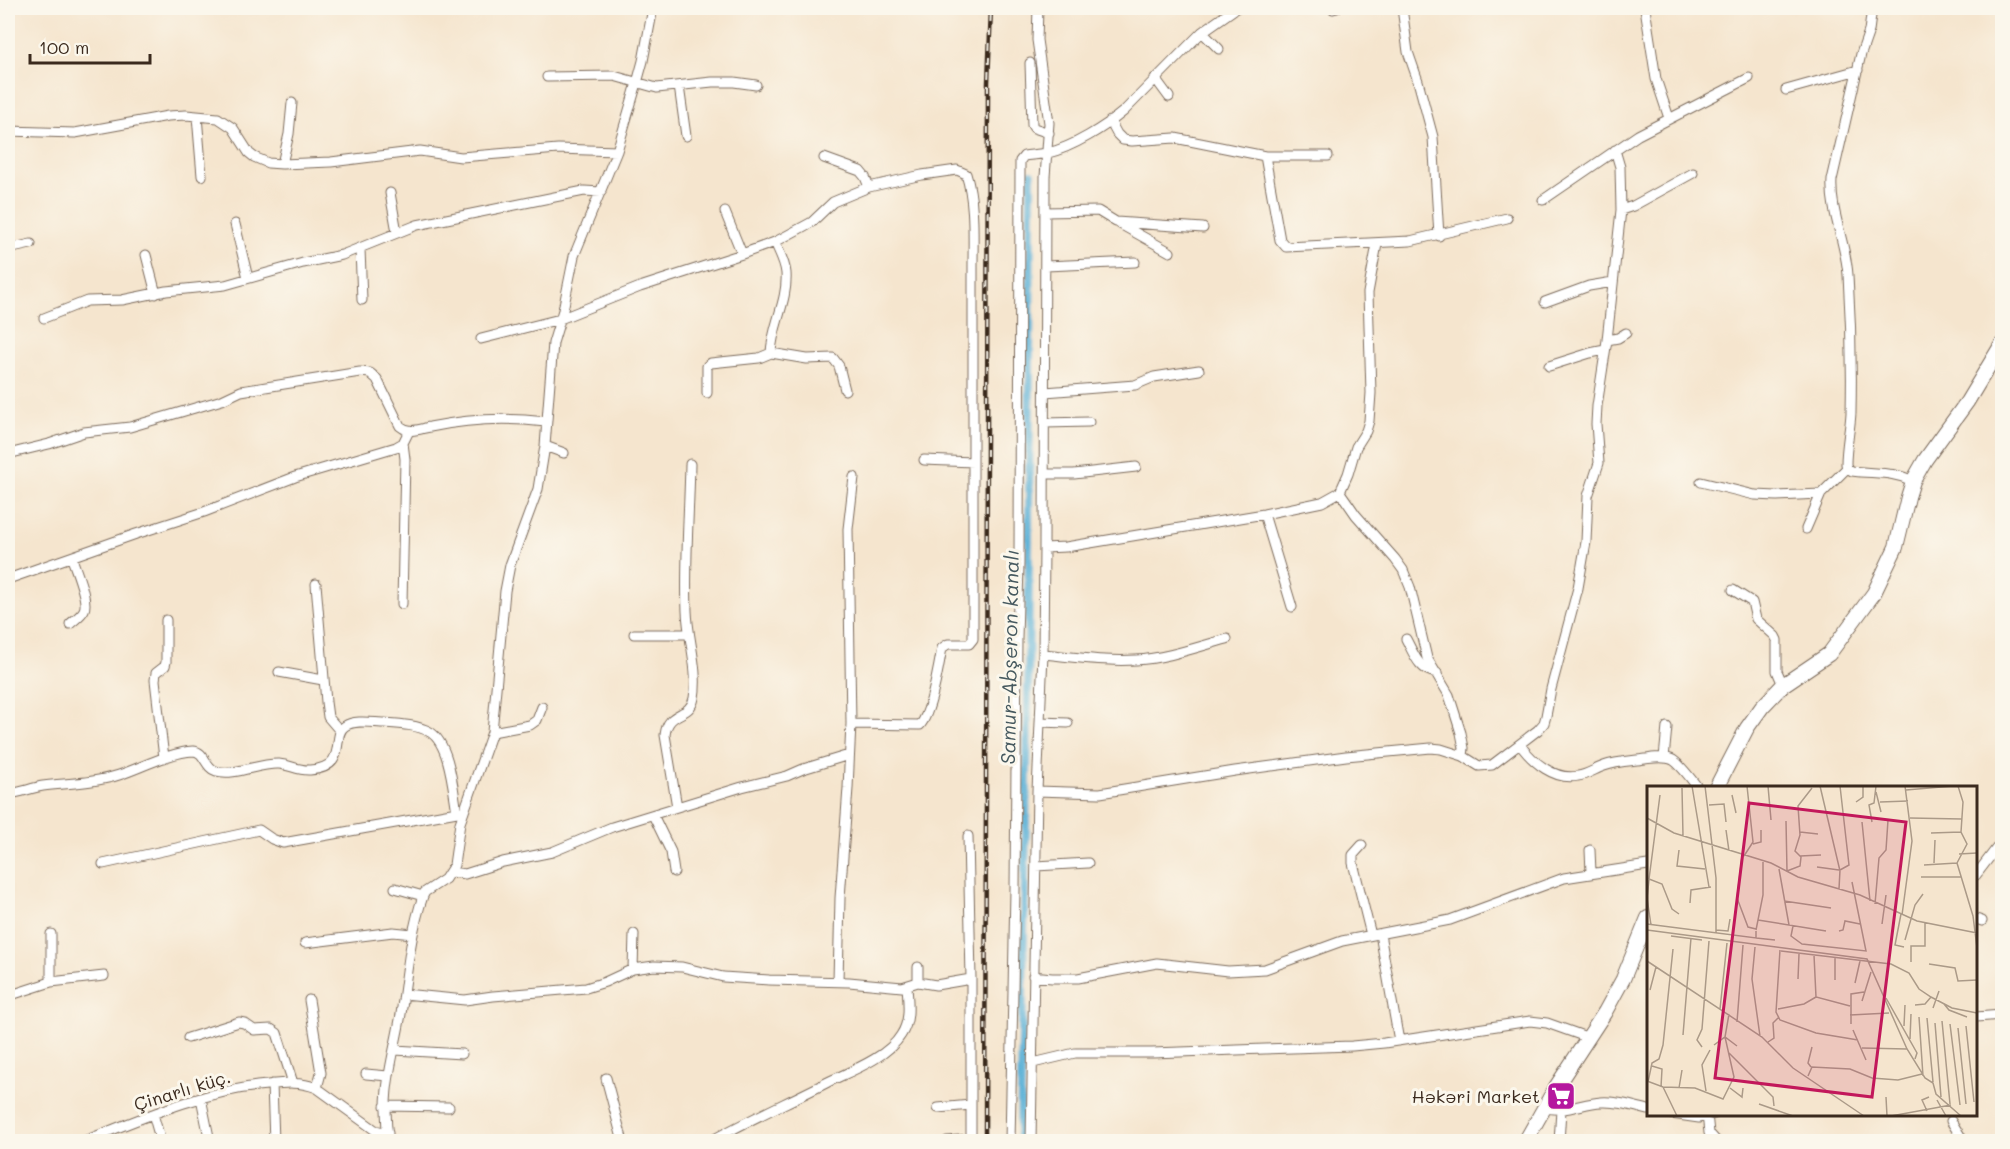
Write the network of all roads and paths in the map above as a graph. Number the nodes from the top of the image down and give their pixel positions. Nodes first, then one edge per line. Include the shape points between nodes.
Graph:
1 (653, 8) edge
2 (1038, 8) edge
3 (1236, 8) edge
4 (1402, 8) edge
5 (1645, 8) edge
6 (1872, 8) edge
7 (1202, 32) junction
8 (1219, 49) dead end
9 (1030, 63) dead end
10 (1858, 70) junction
11 (547, 77) dead end
12 (1155, 78) junction
13 (1749, 78) dead end
14 (638, 83) junction
15 (756, 85) dead end
16 (679, 86) junction
17 (1786, 90) dead end
18 (1169, 97) dead end
19 (292, 103) dead end
20 (197, 116) junction
21 (1669, 118) junction
22 (1110, 122) junction
23 (8, 131) edge
24 (1049, 133) junction
25 (686, 136) dead end
26 (1615, 150) junction
27 (617, 151) junction
28 (1048, 153) junction
29 (1264, 156) junction
30 (1328, 156) dead end
31 (824, 158) dead end
32 (282, 164) junction
33 (1693, 173) dead end
34 (202, 176) dead end
35 (869, 187) junction
36 (601, 192) junction
37 (390, 193) dead end
38 (1543, 200) dead end
39 (1621, 210) junction
40 (725, 212) dead end
41 (1045, 212) junction
42 (1507, 218) dead end
43 (1116, 222) junction
44 (235, 224) dead end
45 (1203, 228) dead end
46 (397, 232) junction
47 (1438, 236) junction
48 (775, 242) junction
49 (1377, 243) junction
50 (31, 244) dead end
51 (8, 249) edge
52 (360, 249) junction
53 (1170, 252) dead end
54 (742, 254) junction
55 (146, 255) dead end
56 (1135, 261) dead end
57 (1046, 266) junction
58 (248, 278) junction
59 (1613, 282) junction
60 (156, 294) junction
61 (362, 300) dead end
62 (1545, 302) dead end
63 (44, 318) dead end
64 (560, 319) junction
65 (1626, 333) dead end
66 (481, 339) dead end
67 (1607, 340) junction
68 (2002, 344) edge
69 (1605, 350) junction
70 (771, 353) junction
71 (1549, 366) dead end
72 (1199, 370) dead end
73 (845, 390) dead end
74 (1045, 392) junction
75 (707, 393) dead end
76 (546, 422) junction
77 (1089, 422) dead end
78 (1045, 423) junction
79 (409, 431) junction
80 (403, 443) junction
81 (545, 446) junction
82 (564, 453) dead end
83 (8, 454) edge
84 (924, 460) dead end
85 (973, 462) junction
86 (690, 464) dead end
87 (1136, 467) dead end
88 (1847, 468) junction
89 (1045, 474) junction
90 (854, 477) dead end
91 (1913, 481) junction
92 (1701, 482) dead end
93 (1340, 492) junction
94 (1821, 494) junction
95 (1264, 514) junction
96 (1806, 529) dead end
97 (1044, 548) junction
98 (72, 558) junction
99 (8, 579) edge
100 (316, 585) dead end
101 (1733, 590) dead end
102 (402, 604) dead end
103 (1292, 607) dead end
104 (166, 620) dead end
105 (69, 624) dead end
106 (634, 634) dead end
107 (689, 634) junction
108 (1227, 639) dead end
109 (1406, 639) dead end
110 (1043, 654) junction
111 (279, 672) dead end
112 (1437, 673) junction
113 (322, 680) junction
114 (1783, 686) junction
115 (542, 707) dead end
116 (1040, 722) junction
117 (1068, 723) dead end
118 (850, 724) junction
119 (1667, 727) dead end
120 (340, 731) junction
121 (492, 732) junction
122 (1520, 745) junction
123 (849, 755) junction
124 (1463, 756) junction
125 (164, 758) junction
126 (1664, 758) junction
127 (1696, 786) edge
128 (1717, 786) edge
129 (1037, 791) junction
130 (8, 794) edge
131 (677, 807) junction
132 (460, 813) junction
133 (652, 815) junction
134 (968, 837) dead end
135 (2002, 841) edge
136 (1362, 845) dead end
137 (1590, 850) dead end
138 (1088, 863) dead end
139 (104, 864) dead end
140 (1647, 865) edge
141 (1036, 866) junction
142 (451, 872) junction
143 (674, 872) dead end
144 (1591, 872) junction
145 (1977, 874) edge
146 (395, 888) dead end
147 (423, 896) junction
148 (1647, 926) edge
149 (51, 934) dead end
150 (413, 934) junction
151 (634, 934) dead end
152 (1376, 934) junction
153 (305, 943) dead end
154 (918, 967) dead end
155 (633, 969) junction
156 (104, 976) dead end
157 (1034, 976) junction
158 (971, 979) junction
159 (838, 981) junction
160 (51, 982) junction
161 (918, 982) junction
162 (907, 986) junction
163 (404, 994) junction
164 (8, 996) edge
165 (309, 1000) dead end
166 (2002, 1015) edge
167 (1977, 1017) edge
168 (188, 1038) dead end
169 (1589, 1038) junction
170 (1399, 1041) junction
171 (394, 1050) junction
172 (462, 1054) dead end
173 (1032, 1063) junction
174 (366, 1074) dead end
175 (388, 1076) junction
176 (606, 1078) dead end
177 (293, 1083) junction
178 (272, 1084) junction
179 (316, 1088) junction
180 (201, 1098) junction
181 (971, 1105) junction
182 (385, 1106) junction
183 (449, 1107) dead end
184 (1544, 1107) junction
185 (938, 1108) dead end
186 (1561, 1110) junction
187 (1647, 1110) edge
188 (153, 1114) junction
189 (1680, 1116) edge
190 (1702, 1116) edge
191 (1709, 1116) edge
192 (1951, 1121) dead end
193 (1708, 1137) edge
194 (388, 1138) edge
195 (971, 1140) edge
196 (947, 1141) edge
197 (82, 1142) edge
198 (161, 1142) edge
199 (210, 1142) edge
200 (274, 1142) edge
201 (623, 1142) edge
202 (709, 1142) edge
203 (1010, 1142) edge
204 (1032, 1142) edge
205 (1525, 1142) edge
206 (1559, 1142) edge
207 (1717, 1142) edge
208 (1964, 1142) edge

1 - 14 street
2 - 24 street via 1037,39
3 - 7 street
4 - 47 street via 1406,47 1433,137
5 - 21 street via 1656,79
6 - 10 street
7 - 8 street
7 - 12 street
9 - 24 street via 1032,125
10 - 17 street
10 - 88 street via 1832,186 1848,274 1851,413
11 - 14 street via 614,75
12 - 18 street
12 - 22 street
13 - 21 street
14 - 16 street via 657,88
14 - 27 street
15 - 16 street via 723,82
16 - 25 street
19 - 32 street
20 - 23 street via 168,116 75,133
20 - 32 street via 227,122 254,157
20 - 34 street
21 - 26 street
22 - 28 street
22 - 29 street via 1123,140 1187,139
24 - 28 street
26 - 38 street
26 - 39 street via 1620,167
27 - 32 street via 558,149 461,157 420,151
27 - 36 street
28 - 41 street
28 - 203 street via 1024,156 1020,161 1019,564
29 - 30 street
29 - 49 street via 1282,244 1291,248
31 - 35 street via 860,171
33 - 39 street
35 - 48 street via 833,202 812,222
35 - 85 street via 957,170 966,174 973,226
36 - 46 street via 584,191
36 - 64 street via 574,256
37 - 46 street
39 - 59 street
40 - 54 street
41 - 43 street via 1098,211
41 - 57 street
42 - 47 street
43 - 45 street
43 - 53 street
44 - 58 street
46 - 52 street
47 - 49 street
48 - 54 street
48 - 70 street via 786,281
49 - 93 street via 1368,293 1369,421
50 - 51 street
52 - 58 street
52 - 61 street
54 - 64 street via 640,287
55 - 60 street
56 - 57 street
57 - 74 street
58 - 60 street via 216,287
59 - 62 street
59 - 67 street
60 - 63 street via 87,301
64 - 66 street
64 - 76 street via 552,352
65 - 67 street
67 - 69 street
68 - 91 street
69 - 71 street
69 - 122 street via 1597,415 1599,463 1588,496 1578,588 1544,723
70 - 73 street via 807,359 833,358
70 - 75 street via 711,363 707,366
72 - 74 street via 1154,377 1135,385
74 - 78 street
76 - 79 street via 498,418
76 - 81 street
77 - 78 street
78 - 89 street
79 - 80 street
79 - 83 street via 400,426 377,379 360,372 241,391 130,427 84,432
80 - 98 street via 295,477
80 - 102 street
81 - 82 street
81 - 121 street via 538,489 510,565 505,591
84 - 85 street
85 - 118 street via 972,641 942,648 920,726
86 - 107 street
87 - 89 street
88 - 91 street via 1899,475
88 - 94 street
89 - 97 street
90 - 118 street via 848,530
91 - 114 street via 1896,547 1874,593 1829,654
92 - 94 street via 1755,495
93 - 95 street via 1322,502
93 - 112 street via 1403,570 1427,658
94 - 96 street
95 - 97 street
95 - 103 street
97 - 110 street
98 - 99 street
98 - 105 street via 85,607
100 - 113 street
101 - 114 street via 1752,602 1756,619 1775,636 1777,671
104 - 125 street via 165,666 155,676
106 - 107 street
107 - 131 street via 695,695 689,710 670,720 665,735
108 - 110 street via 1136,660
109 - 112 street via 1424,669
110 - 116 street
111 - 113 street
112 - 124 street via 1461,733
113 - 120 street via 328,717
114 - 128 street via 1747,728
115 - 121 street via 537,720 530,725
116 - 117 street
116 - 129 street
118 - 123 street
119 - 126 street
120 - 125 street via 333,760 311,770 279,764 214,771 201,755 192,751
120 - 132 street via 362,722 429,731 445,755
121 - 132 street
122 - 124 street via 1487,766 1472,764
122 - 126 street via 1543,767 1569,777 1620,762
123 - 131 street via 787,777 742,786
123 - 159 street
124 - 129 street via 1431,748 1235,771 1100,793
125 - 130 street via 82,784
126 - 127 street via 1679,766
129 - 141 street
131 - 133 street
132 - 139 street via 283,843 259,830
132 - 142 street
133 - 142 street via 600,831 544,855 465,874
133 - 143 street via 671,852
134 - 158 street
135 - 145 street
136 - 152 street via 1353,855 1353,863
137 - 144 street
138 - 141 street
140 - 144 street
141 - 157 street
142 - 147 street
144 - 152 street via 1552,881 1450,920
146 - 147 street
147 - 150 street
148 - 169 street via 1623,979
149 - 160 street
150 - 153 street via 393,932
150 - 163 street
151 - 155 street
152 - 157 street via 1329,945 1265,969 1216,971 1157,963 1078,978
152 - 170 street
154 - 161 street
155 - 159 street via 669,966 723,977
155 - 163 street via 586,988 465,1000
156 - 160 street
157 - 173 street
158 - 161 street via 936,985
158 - 181 street
159 - 162 street
160 - 164 street
161 - 162 street
162 - 202 street via 908,1014 896,1043 851,1071
163 - 171 street
165 - 179 street via 321,1073
166 - 167 street
168 - 177 street via 239,1022 254,1030 271,1029 277,1033
169 - 170 street via 1537,1020
169 - 184 street
170 - 173 street via 1352,1046 1075,1053
171 - 172 street
171 - 175 street
173 - 204 street
174 - 175 street
175 - 182 street
176 - 201 street
177 - 178 street, Çinarlı küç.
177 - 179 street, Çinarlı küç.
178 - 180 street, Çinarlı küç.
178 - 200 street
179 - 194 street, Çinarlı küç.
180 - 188 street, Çinarlı küç.
180 - 199 street
181 - 185 street
181 - 195 street
182 - 183 street
182 - 194 street
184 - 186 street
184 - 205 street
186 - 187 street via 1606,1102
186 - 206 street
188 - 197 street, Çinarlı küç.
188 - 198 street
189 - 190 street
191 - 193 street
192 - 208 street
193 - 207 street
195 - 196 street

